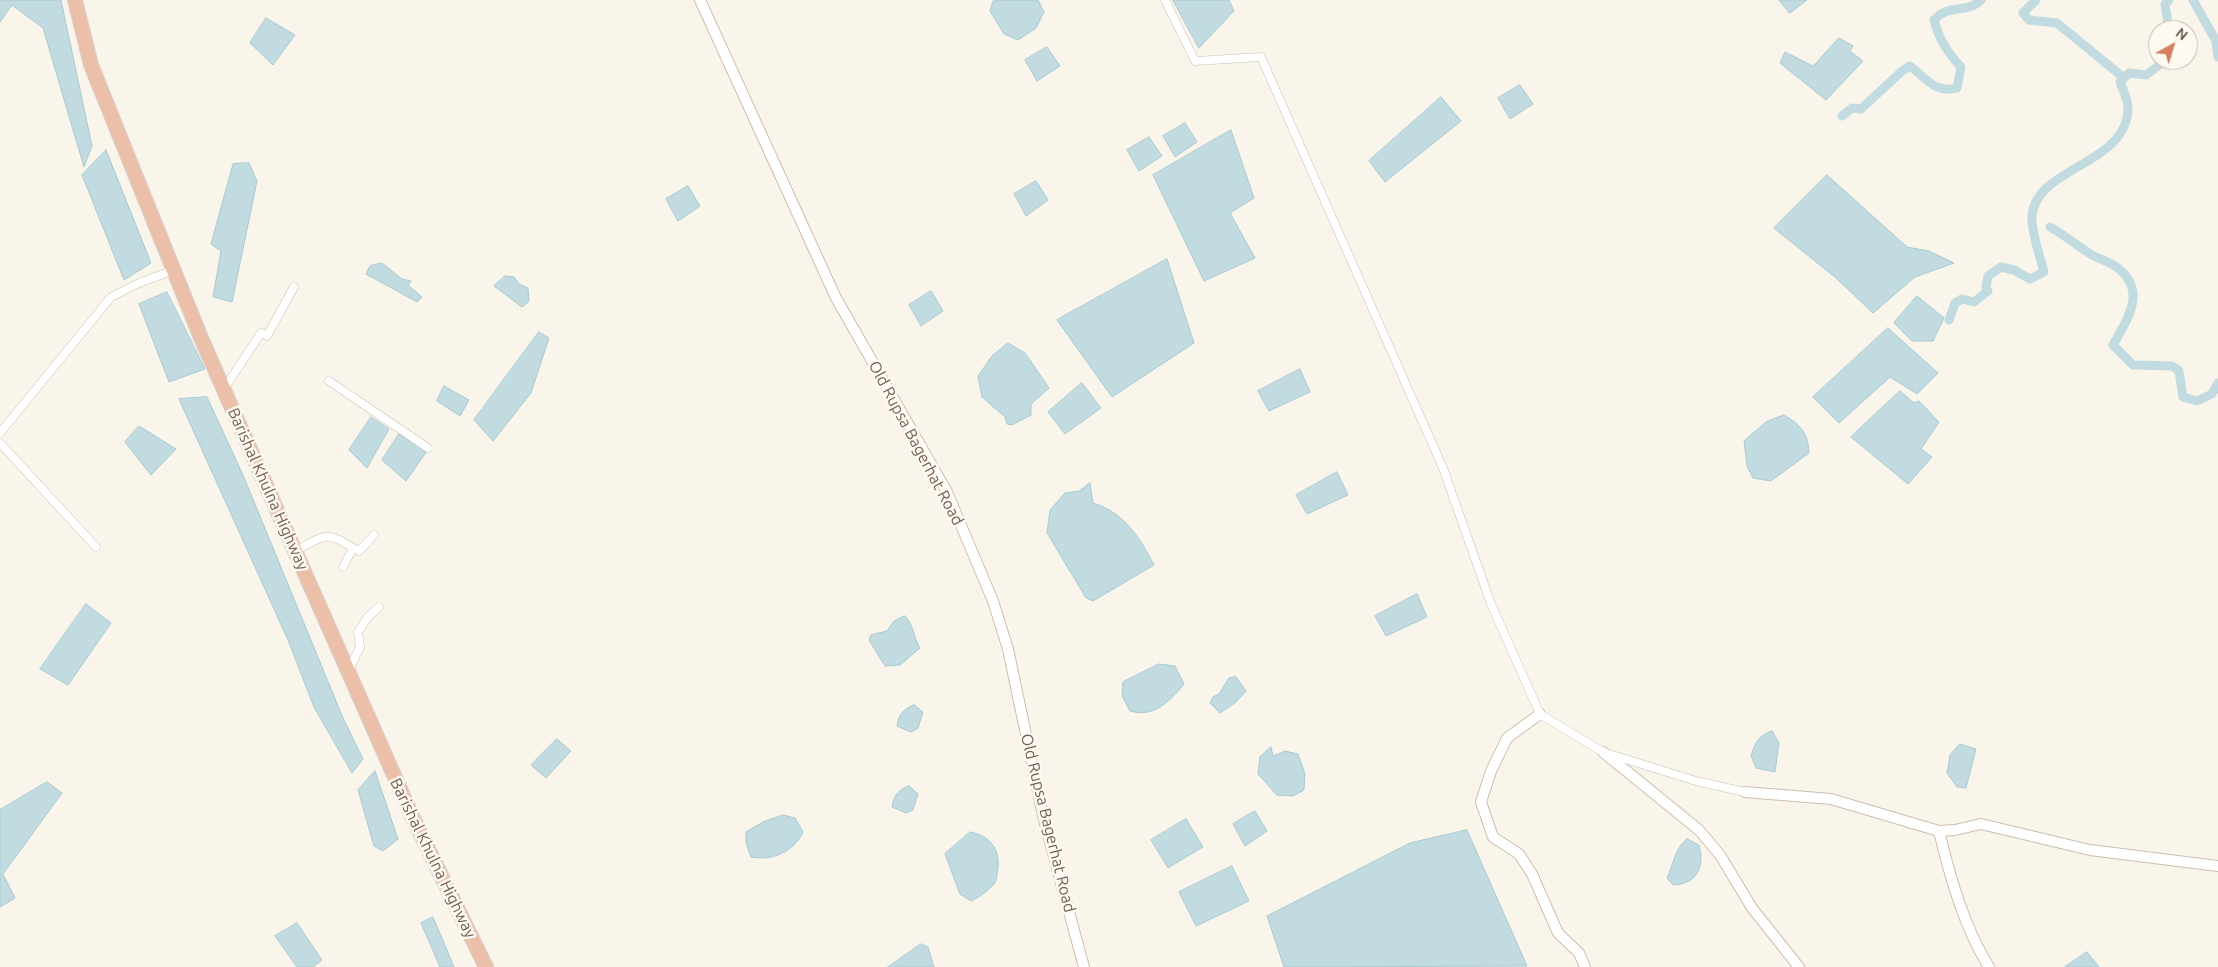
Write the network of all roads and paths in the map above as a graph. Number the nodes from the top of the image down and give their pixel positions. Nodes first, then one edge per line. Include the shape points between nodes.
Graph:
1 (75, 0) edge
2 (700, 0) edge
3 (1165, 0) edge
4 (174, 270) junction
5 (294, 287) dead end
6 (328, 381) dead end
7 (224, 389) junction
8 (0, 433) edge
9 (0, 443) edge
10 (428, 448) dead end
11 (374, 535) dead end
12 (96, 547) dead end
13 (353, 548) junction
14 (295, 551) junction
15 (343, 566) dead end
16 (379, 607) dead end
17 (348, 672) junction
18 (1540, 714) junction
19 (1603, 752) junction
20 (1745, 792) joint
21 (1942, 830) junction
22 (2218, 866) edge
23 (486, 967) edge
24 (1084, 967) edge
25 (1585, 967) edge
26 (1799, 967) edge
27 (1989, 967) edge

1 - 4 highway, Barishal Khulna Highway via 91,65
2 - 24 street, Old Rupsa Bagerhat Road via 836,298 947,492 993,601 1008,649 1044,820
3 - 18 street via 1195,61 1261,57 1443,468 1491,604
4 - 7 highway, Barishal Khulna Highway
4 - 8 street via 110,297
5 - 7 street via 267,336 261,334
6 - 10 street
7 - 14 highway, Barishal Khulna Highway
9 - 12 street
11 - 13 street via 359,551
13 - 14 street via 337,536 326,535
13 - 15 street
14 - 17 highway, Barishal Khulna Highway
16 - 17 street via 358,632 360,647
17 - 23 highway, Barishal Khulna Highway via 412,816
18 - 19 street
18 - 25 street via 1507,738 1481,802 1493,837 1519,854 1532,874 1558,933 1579,953
19 - 20 street via 1696,781
19 - 26 street via 1699,830 1720,855 1752,908
20 - 21 street via 1831,799
21 - 22 street via 1981,824 2090,850
21 - 27 street via 1947,865 1979,951

